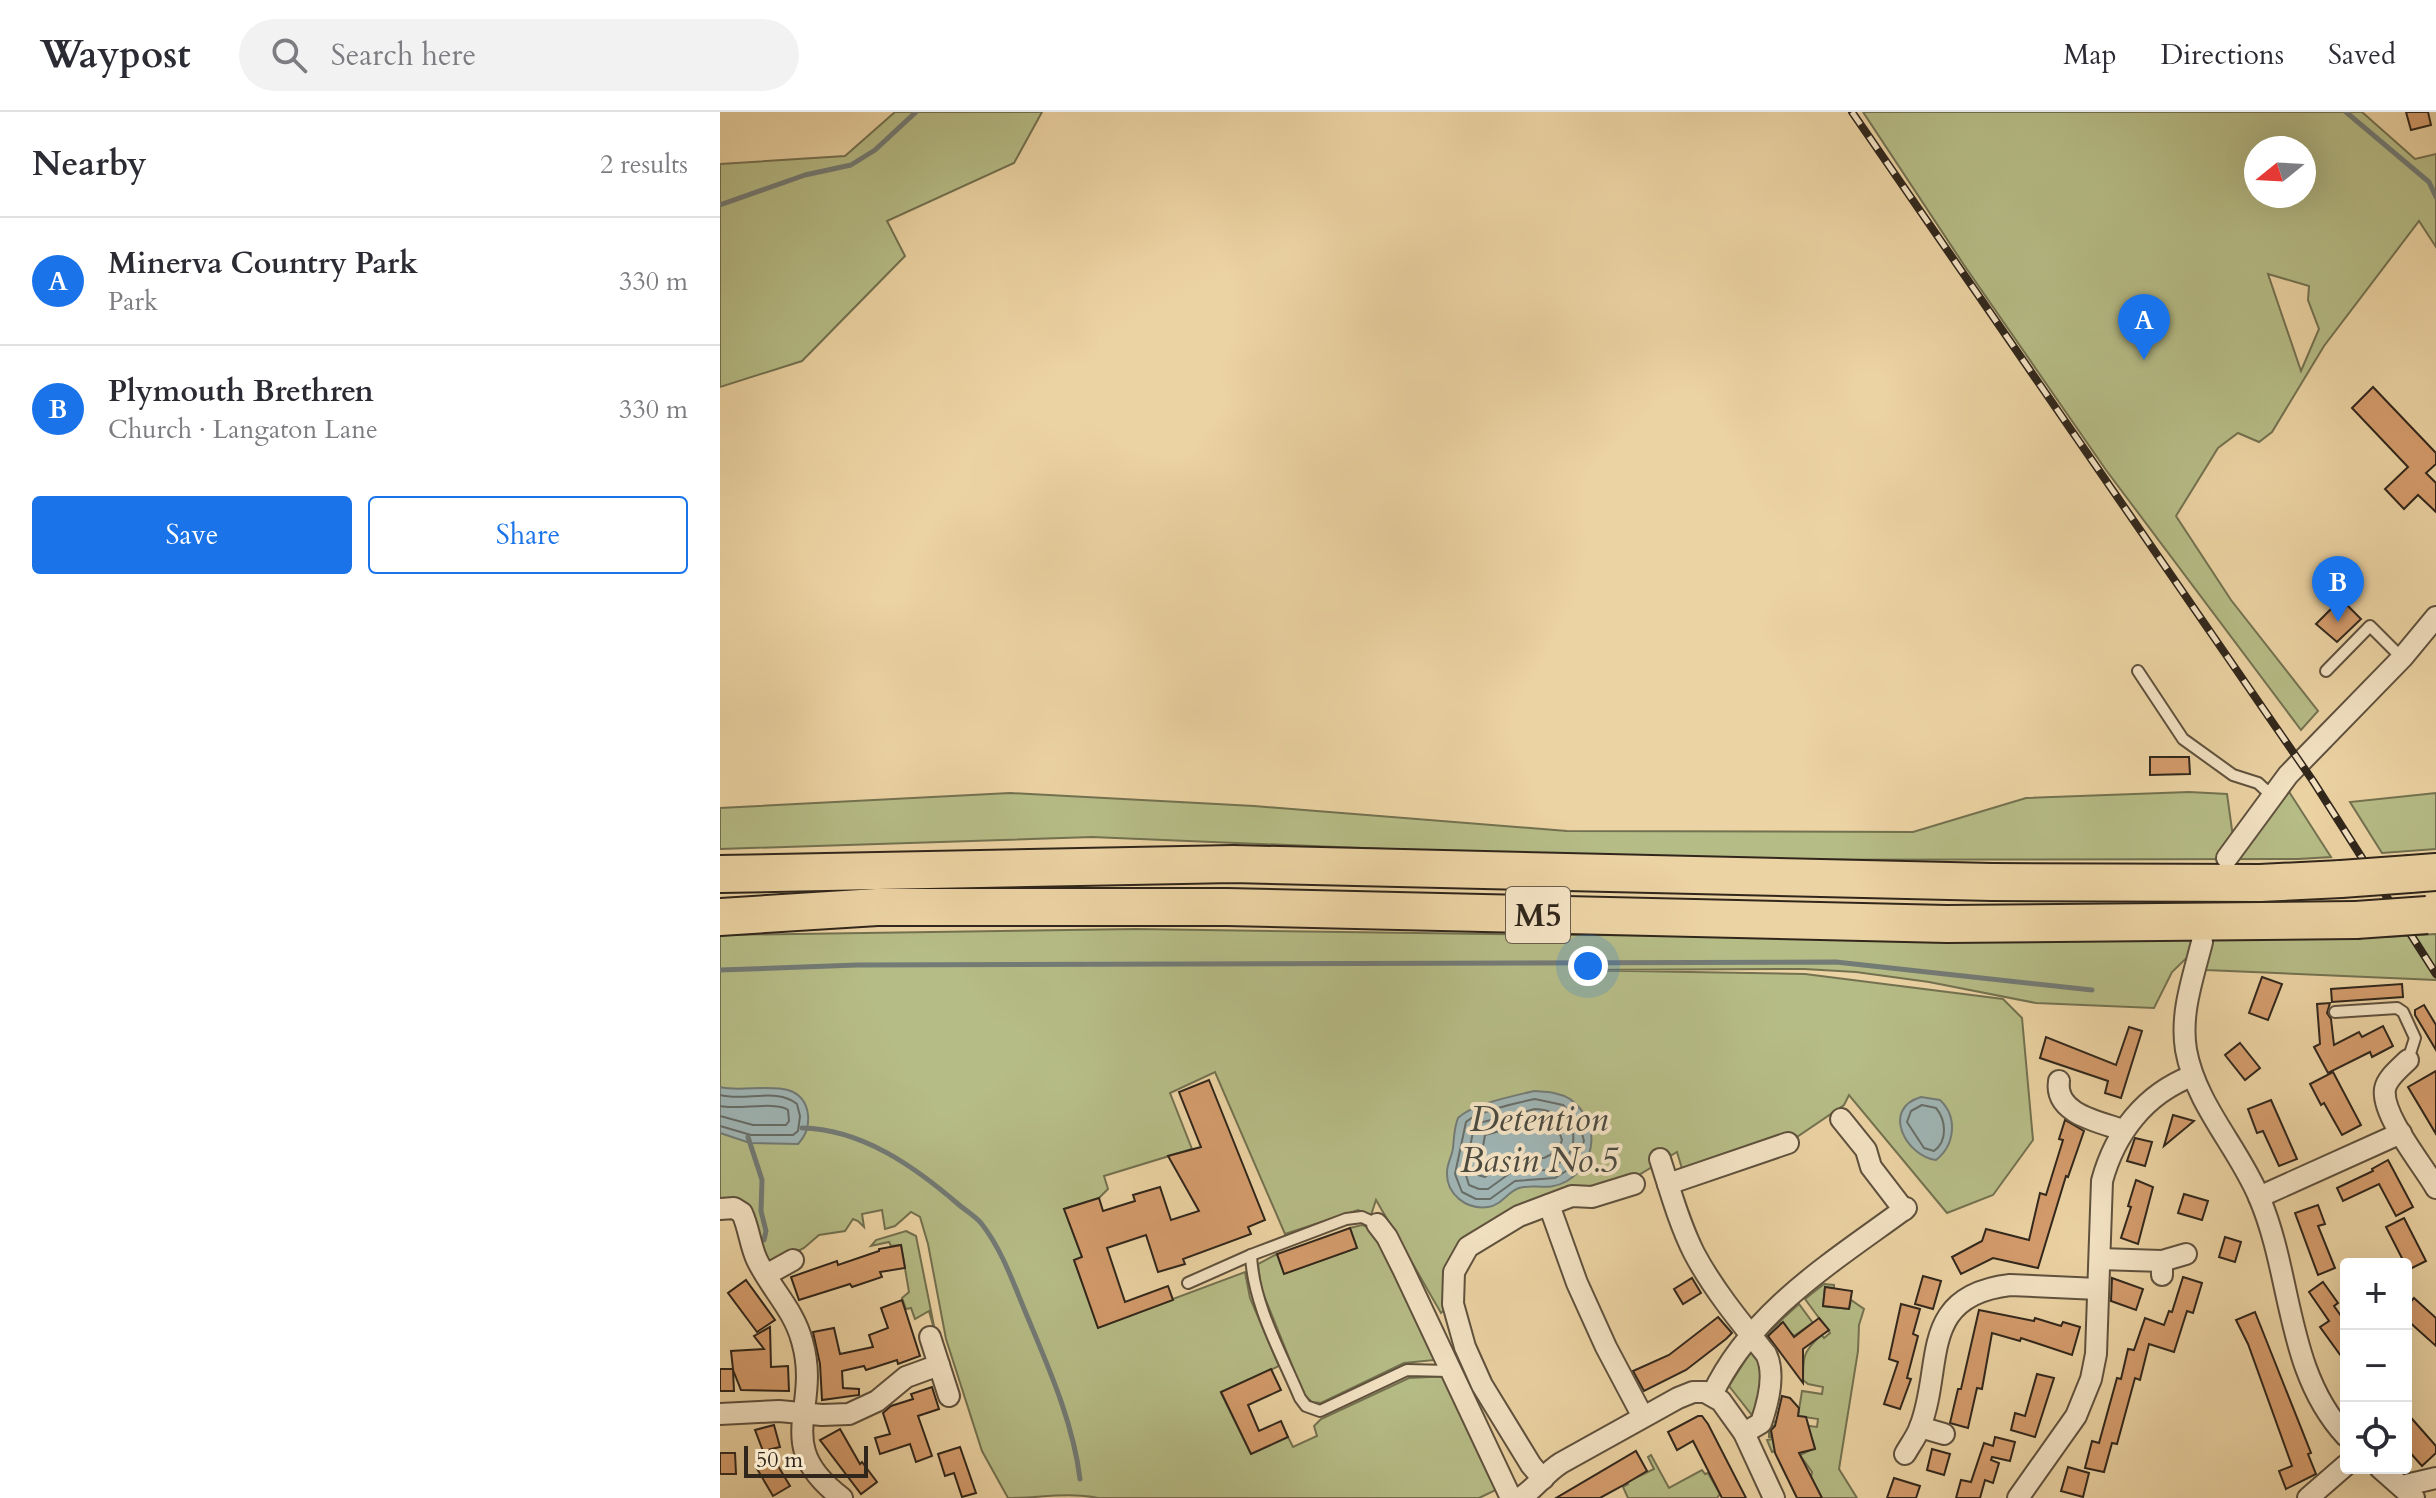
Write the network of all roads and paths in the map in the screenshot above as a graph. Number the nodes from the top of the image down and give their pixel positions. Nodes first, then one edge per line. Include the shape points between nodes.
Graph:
1 (2436, 617) edge
2 (2402, 658) junction
3 (2138, 671) dead end
4 (2326, 671) dead end
5 (2271, 795) junction
6 (2227, 858) dead end
7 (2423, 873) edge
8 (720, 874) edge
9 (2431, 914) edge
10 (720, 917) edge
11 (2202, 942) dead end
12 (2335, 1012) dead end
13 (2408, 1060) joint
14 (2192, 1076) junction
15 (2059, 1081) dead end
16 (1841, 1119) dead end
17 (2123, 1130) junction
18 (2401, 1133) junction
19 (1788, 1143) dead end
20 (1660, 1159) dead end
21 (1634, 1184) dead end
22 (1668, 1184) junction
23 (2436, 1188) edge
24 (2259, 1197) junction
25 (1549, 1205) junction
26 (720, 1209) edge
27 (1377, 1224) joint
28 (2186, 1254) dead end
29 (1251, 1255) junction
30 (2100, 1259) junction
31 (793, 1260) dead end
32 (766, 1275) junction
33 (1188, 1283) dead end
34 (2098, 1289) junction
35 (1750, 1333) junction
36 (930, 1337) dead end
37 (939, 1365) junction
38 (1449, 1371) junction
39 (1712, 1395) junction
40 (949, 1396) dead end
41 (805, 1413) junction
42 (720, 1414) edge
43 (1643, 1417) junction
44 (1920, 1427) junction
45 (2340, 1428) edge
46 (1744, 1433) junction
47 (1944, 1434) dead end
48 (1905, 1454) dead end
49 (2340, 1470) edge
50 (2387, 1474) edge
51 (2436, 1478) edge
52 (1543, 1479) junction
53 (2408, 1492) edge
54 (842, 1498) edge
55 (1511, 1498) edge
56 (1520, 1498) edge
57 (1774, 1498) edge
58 (2018, 1498) edge
59 (2308, 1498) edge

1 - 2 street
2 - 4 lane via 2370,626
2 - 5 street
3 - 5 lane via 2183,739
5 - 6 street
7 - 8 highway, M5, bridge via 2260,883 1233,864
9 - 10 highway, M5, bridge via 2356,920 1947,924 1138,907 877,907
11 - 14 street via 2183,1017
12 - 13 lane via 2397,1008 2415,1038
13 - 18 street via 2385,1093
14 - 17 street via 2154,1095
14 - 24 street
15 - 17 street via 2064,1104
16 - 35 street via 1905,1209
17 - 30 street via 2102,1181
18 - 23 street
18 - 24 street
19 - 22 street
20 - 22 street
21 - 25 street
22 - 35 street via 1693,1250
24 - 45 street via 2307,1375
25 - 43 street via 1577,1283
25 - 52 street via 1471,1244 1452,1285 1455,1316 1471,1362
26 - 32 street via 742,1213
27 - 29 lane via 1362,1217 1346,1219
27 - 38 street
28 - 30 street via 2162,1268
29 - 33 lane
29 - 38 lane via 1258,1296 1306,1406 1320,1411 1407,1370
30 - 34 street
31 - 32 street
32 - 41 street via 794,1316 804,1346
34 - 44 street via 2010,1285 1970,1296 1942,1326
34 - 58 street via 2091,1379 2076,1416
35 - 39 street
35 - 46 street via 1769,1359 1771,1375 1761,1423
36 - 37 street
37 - 40 street
37 - 41 street via 906,1377 855,1412
38 - 55 street
39 - 43 street via 1686,1394
39 - 46 street
41 - 42 street
41 - 54 street via 802,1441 808,1463
43 - 52 street
44 - 47 street
44 - 48 street
46 - 57 street
49 - 59 street
50 - 53 street
51 - 53 street
52 - 56 street

